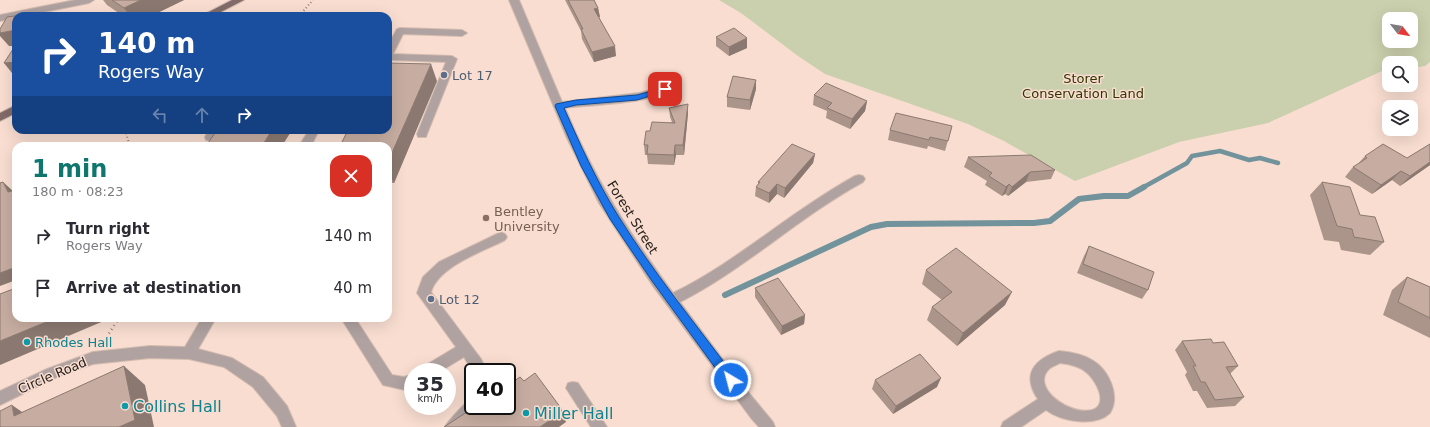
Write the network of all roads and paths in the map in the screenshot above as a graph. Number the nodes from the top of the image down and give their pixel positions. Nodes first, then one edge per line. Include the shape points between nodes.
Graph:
1 (89, 0) edge
2 (239, 0) edge
3 (313, 0) edge
4 (514, 0) edge
5 (30, 12) edge
6 (214, 12) edge
7 (302, 12) edge
8 (12, 16) edge
9 (0, 18) edge
10 (462, 32) dead end
11 (392, 48) edge
12 (392, 56) edge
13 (665, 89) dead end
14 (559, 106) junction
15 (12, 111) edge
16 (0, 117) edge
17 (422, 134) dead end
18 (859, 179) dead end
19 (501, 237) dead end
20 (671, 300) junction
21 (116, 322) edge
22 (207, 322) edge
23 (351, 322) edge
24 (466, 349) junction
25 (189, 353) junction
26 (93, 358) junction
27 (442, 363) edge
28 (475, 363) edge
29 (404, 384) edge
30 (573, 388) dead end
31 (0, 398) edge
32 (1047, 401) junction
33 (465, 415) edge
34 (289, 427) edge
35 (452, 427) edge
36 (600, 427) edge
37 (768, 427) edge
38 (1008, 427) edge

1 - 5 street
2 - 6 main road
3 - 7 path
4 - 14 street, Forest Street
8 - 9 street
10 - 11 street via 400,31
12 - 17 street via 452,59
13 - 14 street via 637,97 576,102
14 - 20 street, Forest Street via 582,160 604,201
15 - 16 main road
18 - 20 street via 810,209 710,279
19 - 24 street via 443,266 428,281 424,293
20 - 37 street, Forest Street
21 - 26 path
22 - 25 street
23 - 29 street via 388,380
24 - 27 street
24 - 28 street
25 - 26 street, Circle Road via 150,352
25 - 34 street, Circle Road via 227,362 258,382 282,411
26 - 31 street, Circle Road via 52,373
30 - 36 street
32 - 32 street via 1056,410 1068,416 1086,418 1101,413 1107,405 1108,396 1103,380 1091,367 1081,361 1059,357 1042,365 1038,372 1041,392
32 - 38 street
33 - 35 street

